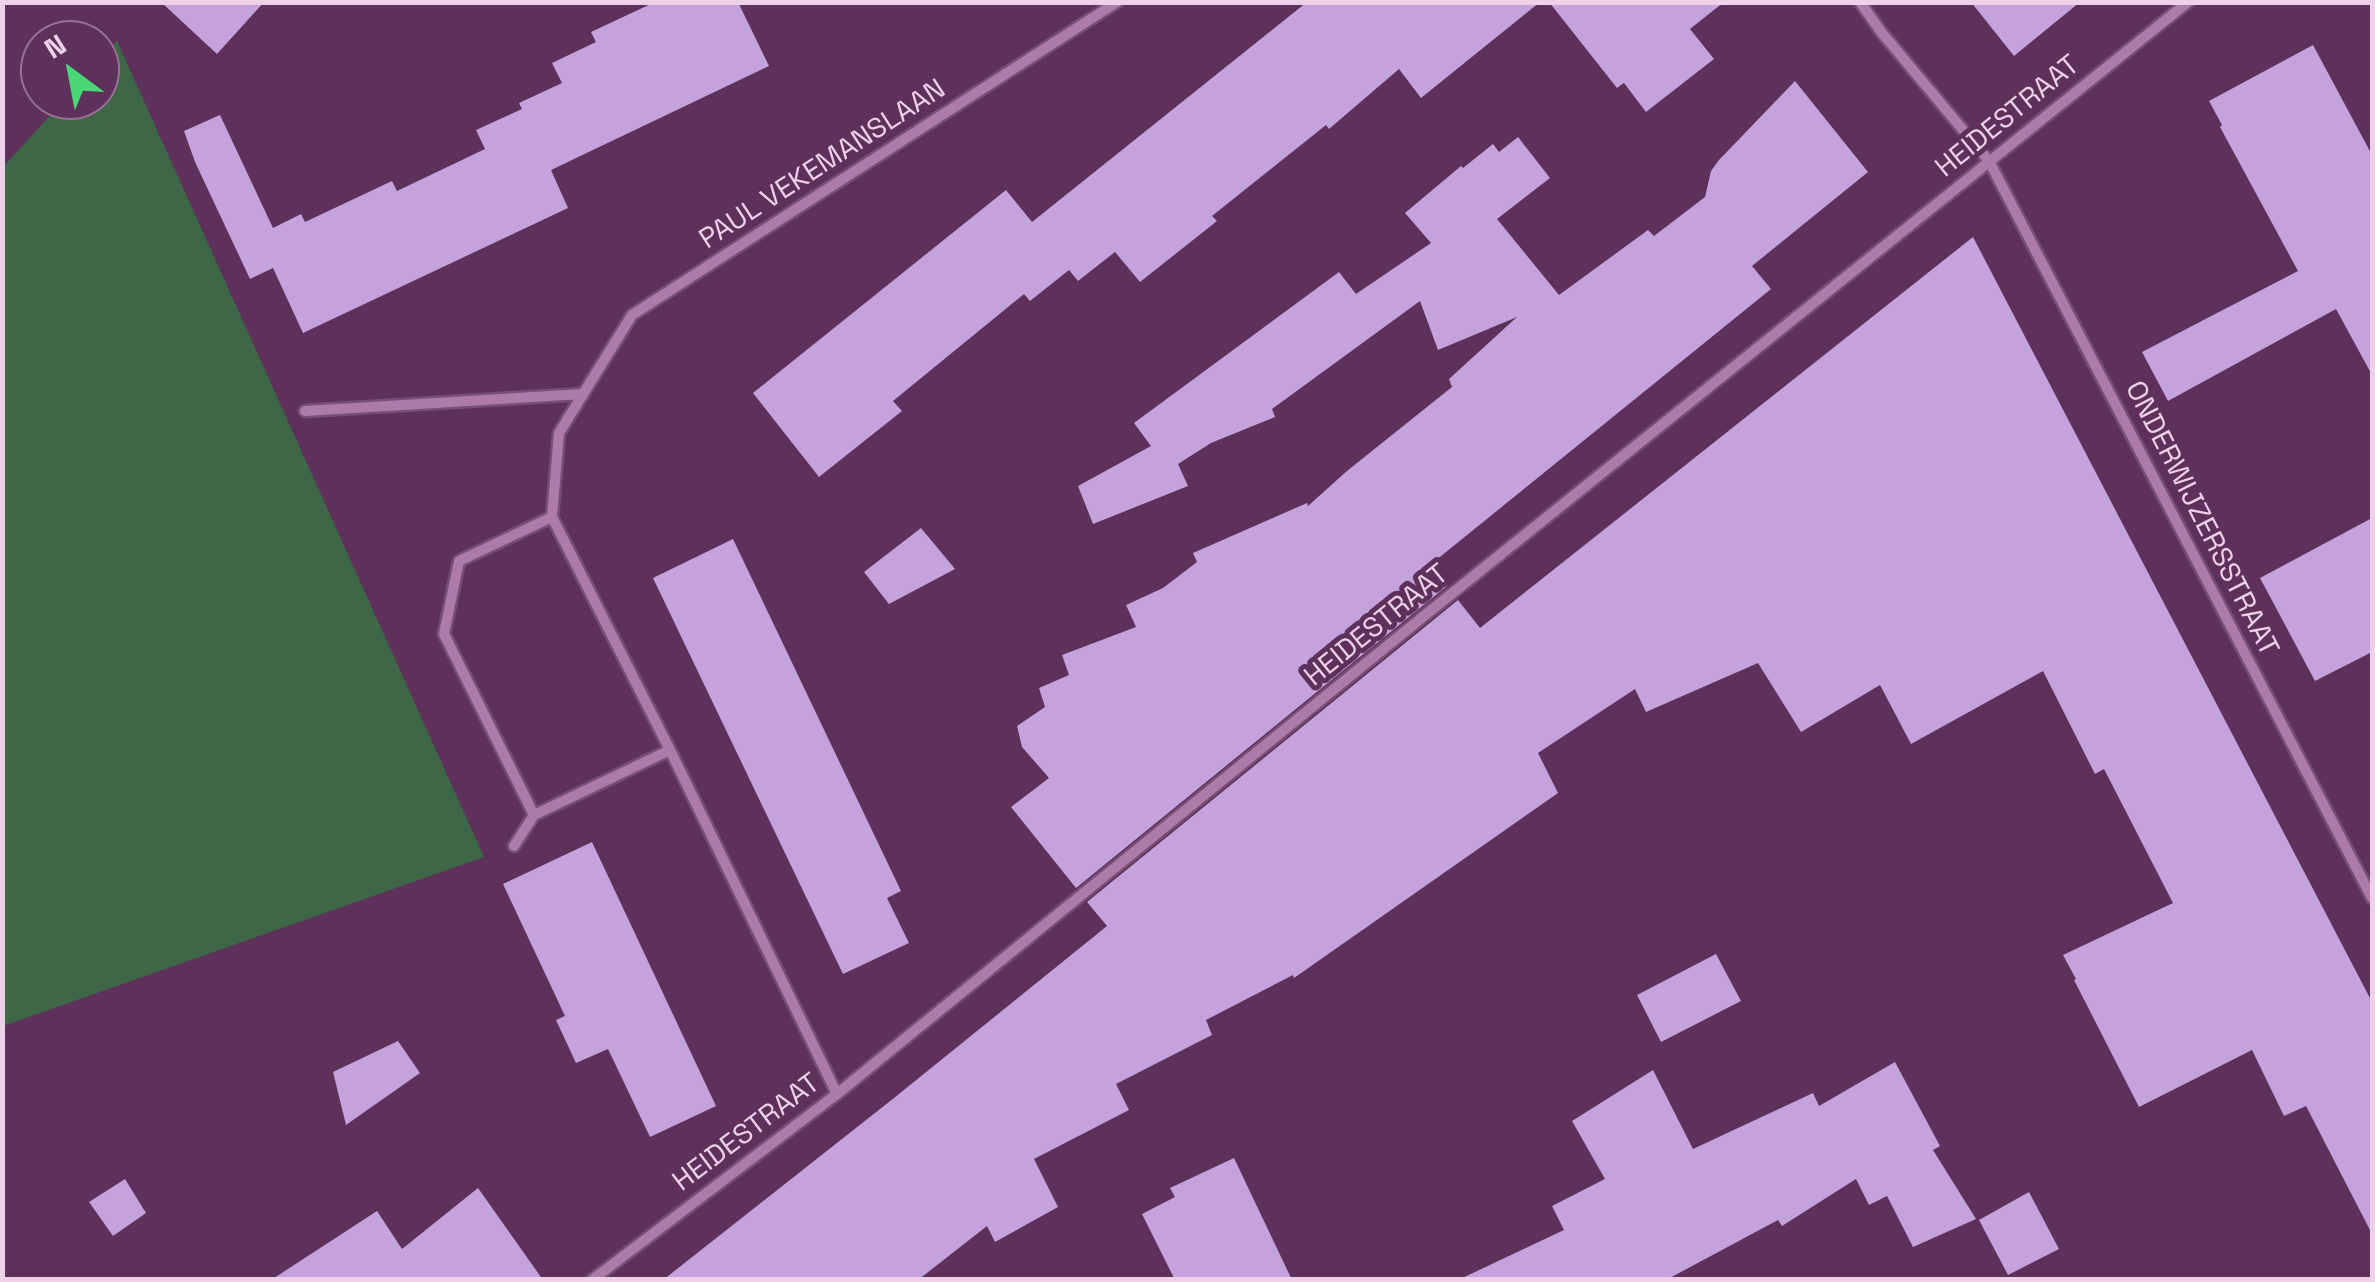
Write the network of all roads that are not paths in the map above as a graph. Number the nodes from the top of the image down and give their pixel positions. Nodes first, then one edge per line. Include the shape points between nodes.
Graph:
1 (1117, 2) edge
2 (1860, 2) edge
3 (2188, 2) edge
4 (1990, 161) junction
5 (582, 394) junction
6 (305, 412) dead end
7 (552, 516) junction
8 (670, 750) junction
9 (534, 815) junction
10 (514, 846) dead end
11 (2372, 898) edge
12 (836, 1094) junction
13 (592, 1280) edge

1 - 5 street, PAUL VEKEMANSLAAN via 632,315
2 - 4 street, ONDERWIJZERSSTRAAT
3 - 4 street, HEIDESTRAAT
4 - 11 street, ONDERWIJZERSSTRAAT
4 - 12 street, HEIDESTRAAT
5 - 6 street
5 - 7 street, PAUL VEKEMANSLAAN via 559,433
7 - 8 street
7 - 9 street via 459,561 444,634
8 - 9 street
8 - 12 street
9 - 10 street
12 - 13 street, HEIDESTRAAT

